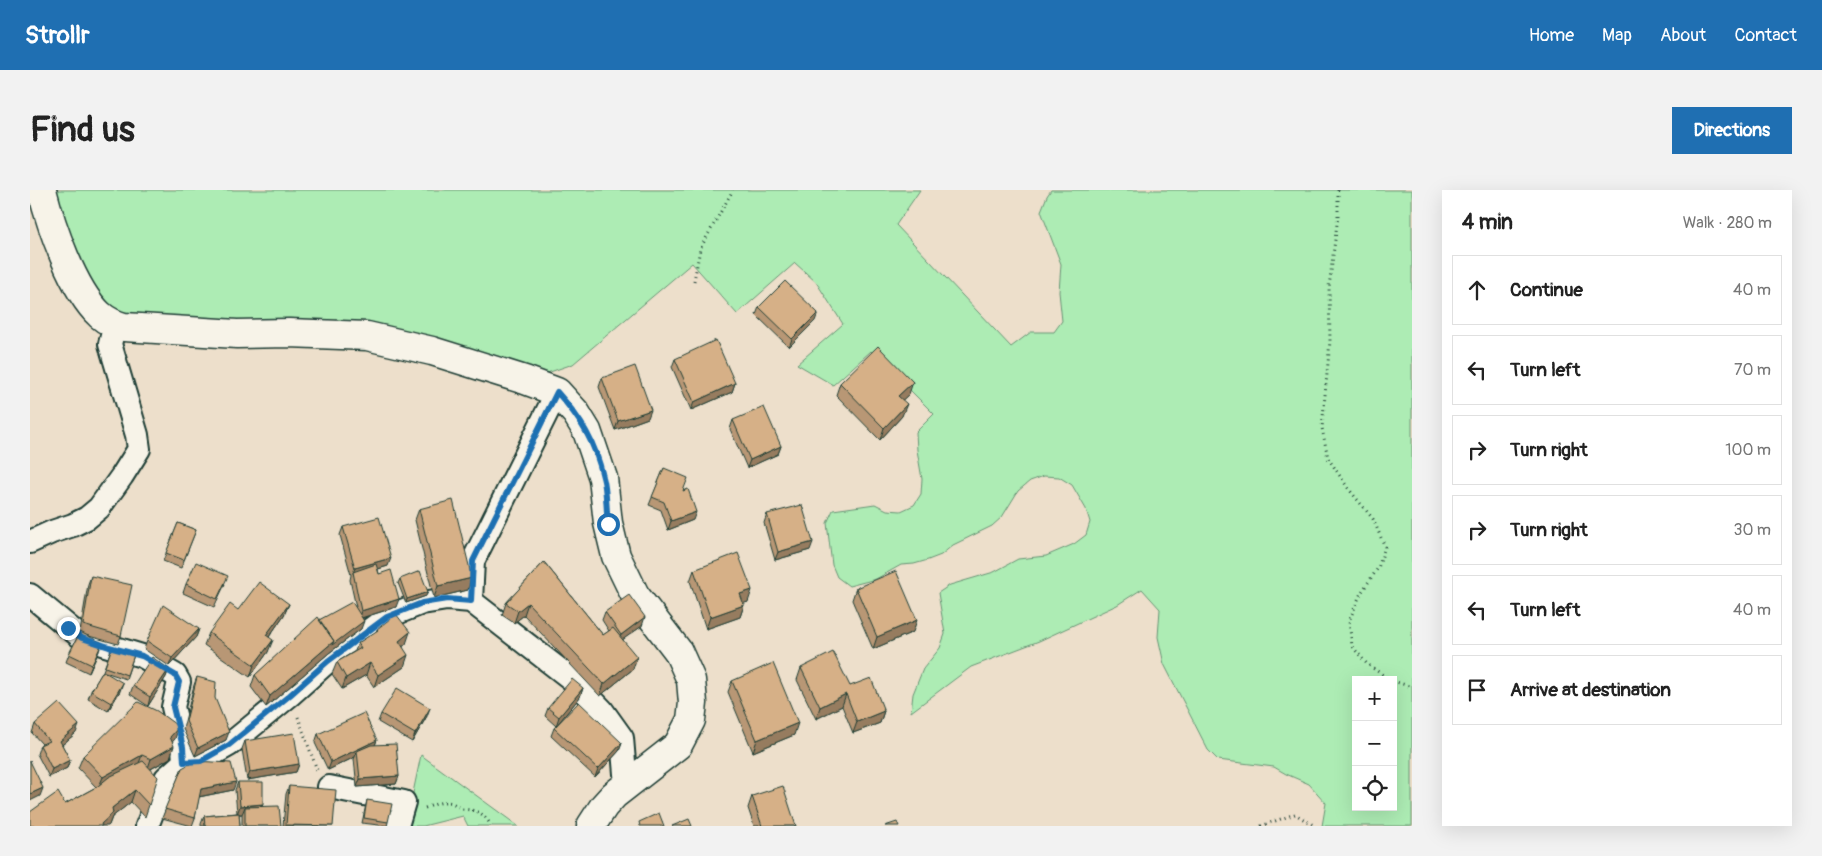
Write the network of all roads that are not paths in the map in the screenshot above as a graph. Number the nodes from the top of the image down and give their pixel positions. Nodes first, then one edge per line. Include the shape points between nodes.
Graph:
1 (42, 190) edge
2 (116, 324) junction
3 (557, 392) junction
4 (30, 542) edge
5 (30, 595) edge
6 (471, 601) junction
7 (184, 762) junction
8 (628, 783) junction
9 (329, 787) edge
10 (399, 819) edge
11 (147, 826) edge
12 (591, 826) edge

1 - 2 street via 48,213 80,290 101,316
2 - 3 street via 237,334 367,336 432,351
2 - 4 street via 110,344 139,449 99,508 88,518
3 - 6 street via 473,561
3 - 8 street via 587,431 604,478 608,524 616,556 635,595 678,651 691,680 691,720 678,745
5 - 7 street via 82,638 142,656 175,675 179,682 173,707
6 - 7 street via 447,599 422,603 387,617 328,661 229,745 201,761
6 - 8 street via 574,681 602,710 622,738
7 - 11 street via 166,778
8 - 12 street via 604,806
9 - 10 street via 404,802

